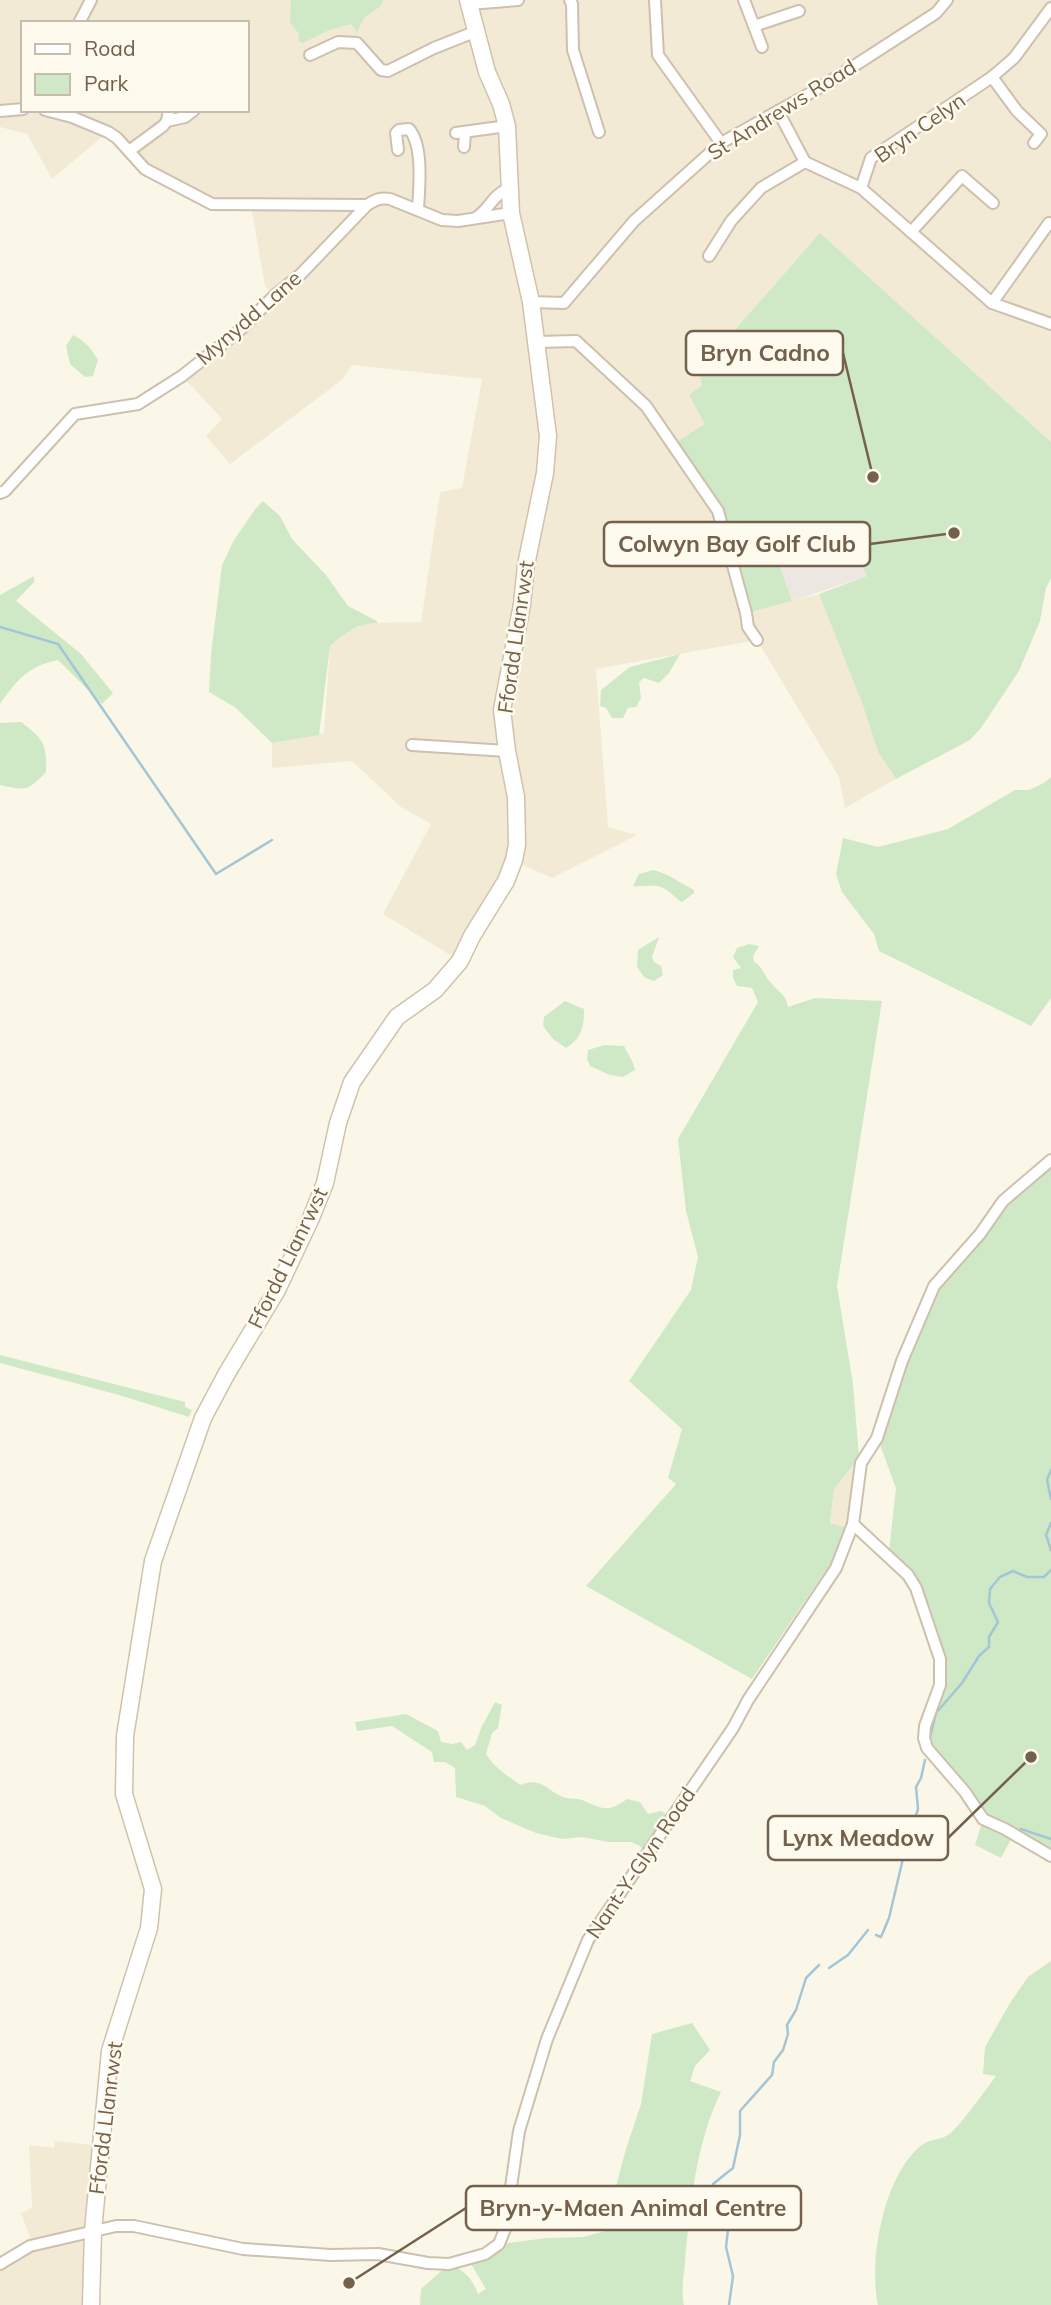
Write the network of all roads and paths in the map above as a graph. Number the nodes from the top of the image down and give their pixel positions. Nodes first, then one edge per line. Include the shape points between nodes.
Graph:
1 (91, 0) edge
2 (518, 0) edge
3 (570, 0) edge
4 (655, 0) edge
5 (744, 0) edge
6 (947, 0) edge
7 (469, 2) edge
8 (799, 11) dead end
9 (1049, 16) edge
10 (80, 21) edge
11 (754, 26) junction
12 (477, 31) junction
13 (762, 47) dead end
14 (310, 55) dead end
15 (992, 77) junction
16 (21, 109) edge
17 (0, 111) edge
18 (778, 111) junction
19 (56, 112) edge
20 (191, 112) edge
21 (168, 116) edge
22 (506, 126) junction
23 (599, 132) dead end
24 (1041, 134) junction
25 (1051, 142) edge
26 (721, 143) junction
27 (1034, 144) dead end
28 (464, 147) dead end
29 (398, 150) dead end
30 (129, 151) junction
31 (805, 162) junction
32 (509, 188) junction
33 (861, 188) junction
34 (993, 203) dead end
35 (367, 205) junction
36 (418, 210) junction
37 (511, 213) junction
38 (474, 218) junction
39 (1051, 225) edge
40 (911, 232) junction
41 (709, 256) dead end
42 (531, 302) junction
43 (992, 303) junction
44 (1051, 324) edge
45 (537, 342) junction
46 (0, 493) edge
47 (757, 640) dead end
48 (412, 745) dead end
49 (507, 751) junction
50 (1051, 1160) edge
51 (852, 1524) junction
52 (1051, 1856) edge
53 (93, 2231) junction
54 (0, 2264) edge
55 (91, 2305) edge

1 - 10 street
2 - 7 street
3 - 23 street via 573,50
4 - 26 street via 657,55
5 - 11 street
6 - 18 street, St Andrews Road via 936,13
7 - 12 main road, Ffordd Llanrwst
8 - 11 street
9 - 15 street, Bryn Celyn
11 - 13 street
12 - 14 street via 388,71 381,70 357,43 338,42
12 - 22 main road, Ffordd Llanrwst
15 - 24 street
15 - 33 street, Bryn Celyn via 871,158
16 - 17 street
18 - 26 street, St Andrews Road
18 - 31 street
19 - 30 street via 108,132
20 - 21 street via 185,117
21 - 30 street
22 - 28 street via 461,133
22 - 32 main road, Ffordd Llanrwst
24 - 25 street
24 - 27 street
26 - 42 street, St Andrews Road via 634,221 564,303
29 - 36 street via 396,133 409,129 419,159
30 - 35 street via 145,169 212,204
31 - 33 street
31 - 41 street via 761,188 731,221
32 - 37 main road, Ffordd Llanrwst
32 - 38 street
33 - 40 street
34 - 40 street via 962,176
35 - 36 street via 382,198
35 - 46 street, Mynydd Lane via 300,275 182,376 138,404 75,414
36 - 38 street via 442,220
37 - 38 street
37 - 42 main road, Ffordd Llanrwst
39 - 43 street
40 - 43 street
42 - 45 main road, Ffordd Llanrwst
43 - 44 street
45 - 47 street via 576,341 646,406 719,511 748,627
45 - 49 main road, Ffordd Llanrwst via 549,449 502,710
48 - 49 street
49 - 53 main road, Ffordd Llanrwst via 516,797 517,845 506,881 450,975 397,1017 352,1082 325,1184 311,1218 277,1290 203,1418 153,1561 125,1736 124,1794 153,1889 149,1928 110,2051
50 - 51 street, Nant-Y-Glyn Road via 1003,1200 934,1286 902,1361 877,1438 861,1463
51 - 52 street via 908,1575 940,1659 940,1685 925,1726 927,1748 984,1819
51 - 53 street, Nant-Y-Glyn Road via 836,1568 588,1940 547,2039 519,2131 499,2244 485,2254 449,2264 378,2254 243,2249 134,2226
53 - 54 street via 30,2246
53 - 55 main road, Ffordd Llanrwst

